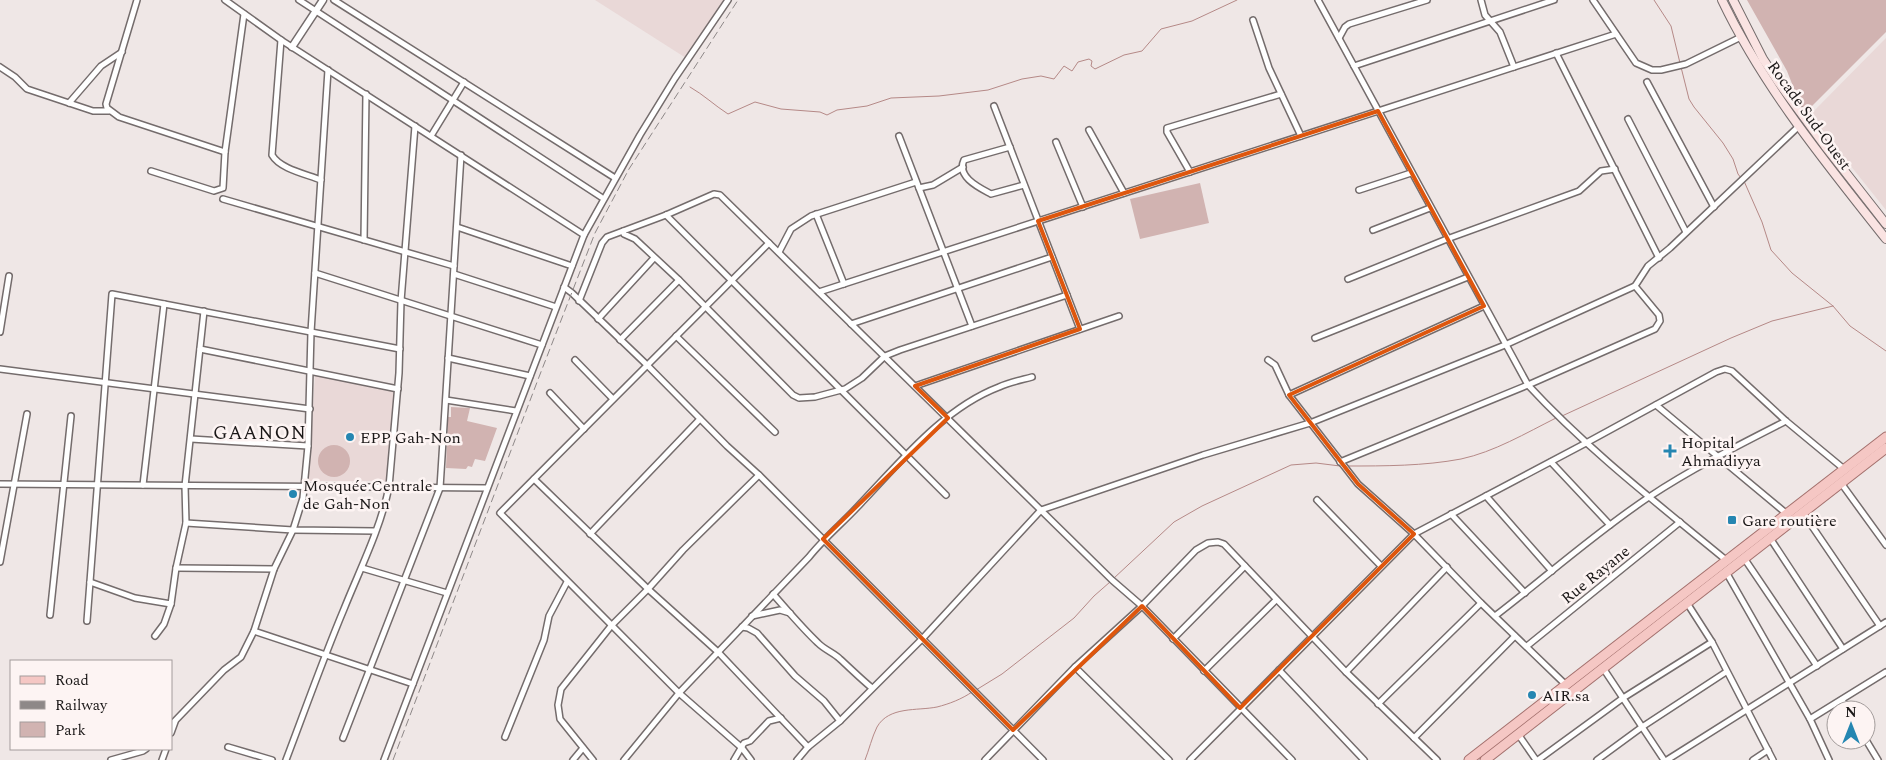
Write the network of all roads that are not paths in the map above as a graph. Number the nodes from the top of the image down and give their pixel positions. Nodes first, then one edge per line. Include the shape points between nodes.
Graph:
1 (137, 0) edge
2 (226, 0) edge
3 (299, 0) edge
4 (323, 0) edge
5 (334, 0) edge
6 (728, 0) edge
7 (1318, 0) edge
8 (1427, 0) edge
9 (1481, 0) edge
10 (1554, 0) edge
11 (1593, 0) edge
12 (1722, 0) edge
13 (1733, 0) edge
14 (316, 11) junction
15 (244, 14) junction
16 (1253, 20) dead end
17 (1491, 21) junction
18 (1616, 34) junction
19 (1741, 37) junction
20 (1339, 38) junction
21 (281, 40) junction
22 (292, 47) junction
23 (122, 52) junction
24 (1556, 53) junction
25 (1354, 66) junction
26 (0, 67) edge
27 (1514, 67) junction
28 (328, 70) junction
29 (464, 82) junction
30 (1647, 82) dead end
31 (366, 94) junction
32 (1281, 94) junction
33 (454, 101) junction
34 (69, 103) junction
35 (994, 106) dead end
36 (109, 111) junction
37 (1378, 111) junction
38 (1628, 119) dead end
39 (415, 126) junction
40 (1798, 127) junction
41 (1089, 130) dead end
42 (431, 136) junction
43 (899, 136) dead end
44 (1301, 136) junction
45 (1056, 142) dead end
46 (1010, 147) junction
47 (225, 152) junction
48 (461, 155) junction
49 (963, 167) junction
50 (1615, 169) junction
51 (151, 171) dead end
52 (1190, 172) junction
53 (1411, 173) junction
54 (615, 178) junction
55 (321, 180) junction
56 (918, 185) junction
57 (1024, 185) junction
58 (1359, 190) dead end
59 (1124, 193) junction
60 (601, 196) dead end
61 (222, 199) dead end
62 (1083, 206) junction
63 (1430, 208) junction
64 (1714, 208) junction
65 (816, 214) junction
66 (666, 215) junction
67 (1038, 221) junction
68 (1886, 224) edge
69 (317, 226) junction
70 (456, 226) junction
71 (623, 230) junction
72 (1373, 230) dead end
73 (1686, 232) junction
74 (584, 235) junction
75 (1447, 238) junction
76 (1886, 239) edge
77 (364, 240) junction
78 (769, 243) junction
79 (405, 252) junction
80 (779, 252) junction
81 (943, 252) junction
82 (1052, 257) junction
83 (654, 258) junction
84 (1659, 258) junction
85 (454, 266) junction
86 (572, 266) junction
87 (315, 273) junction
88 (454, 274) junction
89 (9, 276) dead end
90 (1468, 277) junction
91 (1348, 279) dead end
92 (679, 280) junction
93 (732, 280) junction
94 (844, 284) junction
95 (1635, 286) junction
96 (564, 287) junction
97 (957, 289) junction
98 (819, 292) junction
99 (1067, 294) junction
100 (401, 301) junction
101 (579, 301) junction
102 (164, 304) junction
103 (1484, 306) junction
104 (556, 307) junction
105 (705, 307) junction
106 (204, 311) junction
107 (451, 316) junction
108 (1119, 316) dead end
109 (598, 319) junction
110 (851, 324) junction
111 (972, 326) junction
112 (1080, 329) junction
113 (0, 332) edge
114 (311, 332) junction
115 (676, 336) junction
116 (1315, 338) dead end
117 (620, 340) junction
118 (542, 345) junction
119 (1506, 345) junction
120 (200, 348) junction
121 (400, 349) junction
122 (885, 356) junction
123 (448, 358) junction
124 (575, 360) dead end
125 (1268, 360) dead end
126 (647, 365) junction
127 (0, 369) edge
128 (310, 370) junction
129 (530, 376) junction
130 (1032, 377) dead end
131 (105, 384) junction
132 (1528, 385) junction
133 (915, 386) junction
134 (154, 389) junction
135 (398, 389) junction
136 (841, 390) junction
137 (550, 393) dead end
138 (196, 394) junction
139 (1289, 395) junction
140 (613, 399) junction
141 (446, 400) junction
142 (1656, 405) junction
143 (310, 409) junction
144 (516, 411) junction
145 (27, 414) dead end
146 (71, 416) dead end
147 (948, 418) junction
148 (700, 419) junction
149 (1786, 421) junction
150 (1310, 424) junction
151 (584, 429) junction
152 (775, 432) dead end
153 (1886, 436) edge
154 (191, 439) junction
155 (1586, 443) junction
156 (308, 446) junction
157 (1885, 452) edge
158 (906, 455) junction
159 (1717, 456) junction
160 (1340, 462) junction
161 (1551, 462) junction
162 (1844, 469) junction
163 (759, 475) junction
164 (534, 479) junction
165 (1841, 483) junction
166 (0, 484) edge
167 (14, 484) junction
168 (64, 485) junction
169 (98, 485) junction
170 (143, 485) junction
171 (185, 486) junction
172 (305, 487) junction
173 (389, 487) junction
174 (440, 488) junction
175 (487, 488) junction
176 (946, 495) dead end
177 (1486, 496) junction
178 (1650, 497) junction
179 (1317, 500) dead end
180 (1041, 510) junction
181 (1803, 513) junction
182 (1451, 514) junction
183 (1788, 514) junction
184 (1680, 522) junction
185 (186, 523) junction
186 (1610, 525) junction
187 (293, 530) junction
188 (376, 531) junction
189 (590, 534) junction
190 (1414, 534) junction
191 (1770, 538) junction
192 (823, 539) junction
193 (1886, 545) edge
194 (1744, 558) junction
195 (1726, 560) junction
196 (0, 562) edge
197 (1245, 566) junction
198 (1380, 566) junction
199 (176, 568) junction
200 (362, 568) junction
201 (1447, 568) junction
202 (274, 569) junction
203 (1552, 570) junction
204 (1726, 572) junction
205 (406, 580) junction
206 (90, 582) junction
207 (567, 582) junction
208 (648, 589) junction
209 (447, 592) junction
210 (1525, 593) junction
211 (773, 594) junction
212 (1276, 600) junction
213 (1481, 603) junction
214 (1687, 603) junction
215 (171, 604) junction
216 (1142, 606) junction
217 (791, 613) junction
218 (50, 615) dead end
219 (752, 616) junction
220 (1495, 616) junction
221 (87, 621) dead end
222 (1886, 622) edge
223 (611, 626) junction
224 (1880, 626) junction
225 (742, 627) junction
226 (254, 631) junction
227 (155, 636) dead end
228 (1515, 636) junction
229 (1312, 637) junction
230 (922, 638) junction
231 (1174, 639) junction
232 (1712, 642) junction
233 (1526, 646) junction
234 (1843, 650) junction
235 (718, 652) junction
236 (326, 656) junction
237 (1817, 666) junction
238 (1075, 667) junction
239 (1603, 668) junction
240 (370, 670) junction
241 (1279, 670) junction
242 (1204, 671) junction
243 (1346, 672) junction
244 (1726, 672) junction
245 (1886, 672) edge
246 (1790, 683) junction
247 (413, 684) junction
248 (1566, 685) junction
249 (872, 688) junction
250 (679, 693) junction
251 (1623, 698) junction
252 (1842, 700) edge
253 (1378, 704) junction
254 (1240, 708) junction
255 (1826, 709) edge
256 (1746, 710) junction
257 (781, 718) junction
258 (1810, 718) junction
259 (840, 721) junction
260 (173, 723) edge
261 (1642, 727) junction
262 (1013, 730) junction
263 (1518, 734) junction
264 (505, 737) dead end
265 (343, 738) dead end
266 (1414, 738) junction
267 (228, 747) dead end
268 (808, 747) junction
269 (583, 748) junction
270 (742, 748) junction
271 (144, 750) edge
272 (1768, 750) junction
273 (1664, 759) edge
274 (111, 760) edge
275 (272, 760) edge
276 (286, 760) edge
277 (384, 760) edge
278 (573, 760) edge
279 (593, 760) edge
280 (624, 760) edge
281 (734, 760) edge
282 (752, 760) edge
283 (797, 760) edge
284 (985, 760) edge
285 (1043, 760) edge
286 (1170, 760) edge
287 (1190, 760) edge
288 (1292, 760) edge
289 (1364, 760) edge
290 (1437, 760) edge
291 (1469, 760) edge
292 (1485, 760) edge
293 (1537, 760) edge
294 (1597, 760) edge
295 (1753, 760) edge
296 (1773, 760) edge
297 (1829, 760) edge

1 - 23 street
2 - 15 street
3 - 14 street
4 - 14 street
5 - 29 street
6 - 54 street via 675,78
7 - 20 street
8 - 20 street via 1349,24
9 - 17 street via 1485,15
10 - 17 street
11 - 18 street
12 - 19 main road, Rocade Sud-Ouest
13 - 68 main road, Rocade Sud-Ouest via 1763,59
14 - 22 street
14 - 33 street
15 - 21 street
15 - 47 street
16 - 32 street
17 - 25 street
17 - 27 street via 1500,32
18 - 19 street via 1636,63 1661,70 1686,64
18 - 24 street
19 - 40 main road, Rocade Sud-Ouest
20 - 25 street
21 - 22 street
21 - 55 street via 272,154 276,161 287,167
22 - 28 street
23 - 34 street via 102,66
23 - 36 street via 106,104
24 - 27 street
24 - 50 street
25 - 37 street
26 - 34 street via 27,89
27 - 37 street
28 - 31 street
28 - 55 street
29 - 33 street
29 - 54 street
30 - 64 street
31 - 39 street
31 - 77 street
32 - 44 street
32 - 52 street via 1167,128
33 - 42 street
33 - 60 street
34 - 36 street via 93,111
35 - 46 street
36 - 47 street
37 - 44 street
37 - 53 street
38 - 73 street
39 - 42 street
39 - 79 street
40 - 64 street
40 - 76 main road, Rocade Sud-Ouest
41 - 59 street
42 - 48 street
43 - 56 street
44 - 52 street
45 - 62 street
46 - 49 street via 964,160
46 - 57 street
47 - 51 street via 224,188 219,190
48 - 70 street
48 - 74 street
49 - 56 street via 933,185
49 - 57 street via 967,179 991,194
50 - 75 street via 1601,170 1579,191
50 - 84 street
52 - 59 street
53 - 58 street
53 - 63 street
54 - 74 street
55 - 69 street
56 - 65 street
56 - 81 street
57 - 67 street
59 - 62 street
61 - 69 street
62 - 67 street
63 - 72 street
63 - 75 street
64 - 73 street
65 - 80 street via 791,229
65 - 94 street
66 - 71 street
66 - 78 street via 717,194
66 - 93 street
67 - 81 street
67 - 82 street
69 - 77 street
69 - 87 street
70 - 85 street
70 - 86 street
71 - 83 street
71 - 101 street via 607,237 602,244
73 - 84 street
74 - 86 street
75 - 90 street
75 - 91 street
77 - 79 street
78 - 80 street
78 - 93 street
79 - 85 street
79 - 100 street
80 - 98 street
81 - 94 street
81 - 97 street
82 - 97 street
82 - 99 street
83 - 92 street
83 - 109 street
84 - 95 street via 1648,266
85 - 88 street
86 - 96 street
87 - 100 street
87 - 114 street
88 - 104 street
88 - 107 street
89 - 113 street
90 - 103 street
90 - 116 street
92 - 105 street
92 - 117 street
93 - 105 street
93 - 136 street
94 - 98 street
95 - 119 street
95 - 132 street via 1659,315 1655,329
96 - 101 street
96 - 104 street
97 - 110 street
97 - 111 street
98 - 110 street
99 - 111 street
99 - 112 street
100 - 107 street
100 - 121 street
101 - 109 street
102 - 106 street
102 - 131 street via 112,294
102 - 134 street
103 - 119 street
103 - 139 street
104 - 118 street
105 - 115 street
105 - 136 street via 793,395 814,397
106 - 114 street
106 - 120 street
107 - 118 street
107 - 123 street
108 - 112 street
109 - 117 street
110 - 122 street
111 - 122 street
112 - 133 street
114 - 121 street
114 - 128 street
115 - 126 street
115 - 152 street
117 - 126 street
118 - 129 street
119 - 132 street
119 - 150 street
120 - 128 street
120 - 138 street
121 - 135 street
122 - 133 street
122 - 136 street via 862,378
123 - 129 street
123 - 141 street
124 - 140 street
125 - 139 street via 1275,366
126 - 140 street
126 - 148 street
127 - 131 street
128 - 135 street
128 - 143 street
129 - 144 street
130 - 147 street via 982,395
131 - 134 street
131 - 169 street
132 - 155 street
132 - 160 street
133 - 147 street
134 - 138 street
134 - 170 street
135 - 173 street
136 - 158 street
137 - 151 street
138 - 143 street
138 - 154 street
139 - 150 street
140 - 151 street
141 - 144 street
141 - 174 street
142 - 149 street via 1725,369 1732,371
142 - 155 street
142 - 159 street
143 - 156 street
144 - 175 street
145 - 167 street
146 - 168 street
147 - 158 street
147 - 180 street
148 - 163 street
148 - 189 street
149 - 159 street
149 - 162 street
150 - 160 street
150 - 180 street
151 - 164 street
153 - 162 main road
154 - 156 street
154 - 171 street
155 - 161 street
155 - 178 street
156 - 172 street
157 - 165 main road
158 - 176 street
158 - 192 street
159 - 178 street
159 - 183 street
160 - 190 street via 1358,484
161 - 177 street
161 - 186 street
162 - 183 main road
163 - 192 street
163 - 208 street
164 - 189 street
164 - 207 street via 500,513
165 - 181 main road
165 - 193 street
166 - 167 street
167 - 168 street
167 - 196 street
168 - 169 street
168 - 218 street
169 - 170 street
169 - 206 street
170 - 171 street
171 - 172 street
171 - 185 street
172 - 173 street
172 - 187 street
173 - 174 street
173 - 188 street
174 - 175 street
174 - 205 street
175 - 209 street
177 - 182 street
177 - 203 street
178 - 184 street
178 - 186 street
179 - 198 street
180 - 216 street
180 - 230 street
181 - 191 main road
181 - 224 street
182 - 190 street
182 - 210 street
183 - 195 main road
184 - 195 street
184 - 233 street, Rue Rayane
185 - 187 street
185 - 199 street
186 - 203 street
187 - 188 street
187 - 202 street
188 - 200 street
189 - 208 street
190 - 198 street
190 - 201 street
191 - 194 main road
191 - 234 street
192 - 211 street
192 - 230 street
194 - 204 main road
194 - 237 street
195 - 248 main road
197 - 212 street
197 - 216 street via 1224,544 1208,543 1196,550
197 - 231 street
198 - 229 street
199 - 202 street
199 - 215 street
200 - 205 street
200 - 236 street
201 - 213 street
201 - 243 street
202 - 226 street
203 - 210 street
204 - 214 main road
204 - 246 street
205 - 209 street
205 - 240 street
206 - 215 street via 135,598
206 - 221 street
207 - 223 street
207 - 264 street via 549,616 544,640
208 - 223 street
208 - 235 street
209 - 247 street
210 - 220 street
211 - 217 street
211 - 219 street
212 - 229 street
212 - 242 street
213 - 220 street
213 - 253 street
214 - 232 street
214 - 239 main road
215 - 227 street via 164,624
216 - 231 street
216 - 238 street
217 - 219 street via 780,610
217 - 249 street via 797,624
219 - 225 street
220 - 228 street
222 - 224 street
223 - 250 street
223 - 269 street via 561,689 560,719
224 - 234 street
225 - 235 street
225 - 259 street via 757,633
226 - 236 street
226 - 260 street via 241,657 224,670
228 - 233 street
228 - 266 street
229 - 241 street
229 - 243 street
230 - 249 street
230 - 262 street
231 - 242 street
232 - 244 street
232 - 251 street
233 - 248 street
234 - 237 street
235 - 250 street
235 - 257 street
236 - 240 street
236 - 276 street
237 - 246 street
238 - 262 street
238 - 286 street
239 - 251 street
239 - 263 main road
240 - 247 street
240 - 265 street
241 - 254 street
241 - 289 street
242 - 254 street
243 - 253 street
244 - 256 street
244 - 261 street
245 - 252 street
246 - 256 street
246 - 258 street
247 - 277 street
248 - 291 main road
249 - 259 street
250 - 270 street
250 - 280 street
251 - 261 street
251 - 293 street
253 - 266 street
254 - 287 street
254 - 288 street
255 - 258 street
256 - 272 street
256 - 273 street
257 - 268 street
257 - 270 street via 766,724
258 - 297 street
259 - 268 street
261 - 273 street
261 - 294 street
262 - 284 street
262 - 285 street
263 - 292 main road
263 - 293 street
266 - 290 street
267 - 275 street
268 - 283 street
269 - 278 street
269 - 279 street
270 - 281 street
270 - 282 street
271 - 274 street
272 - 295 street
272 - 296 street

